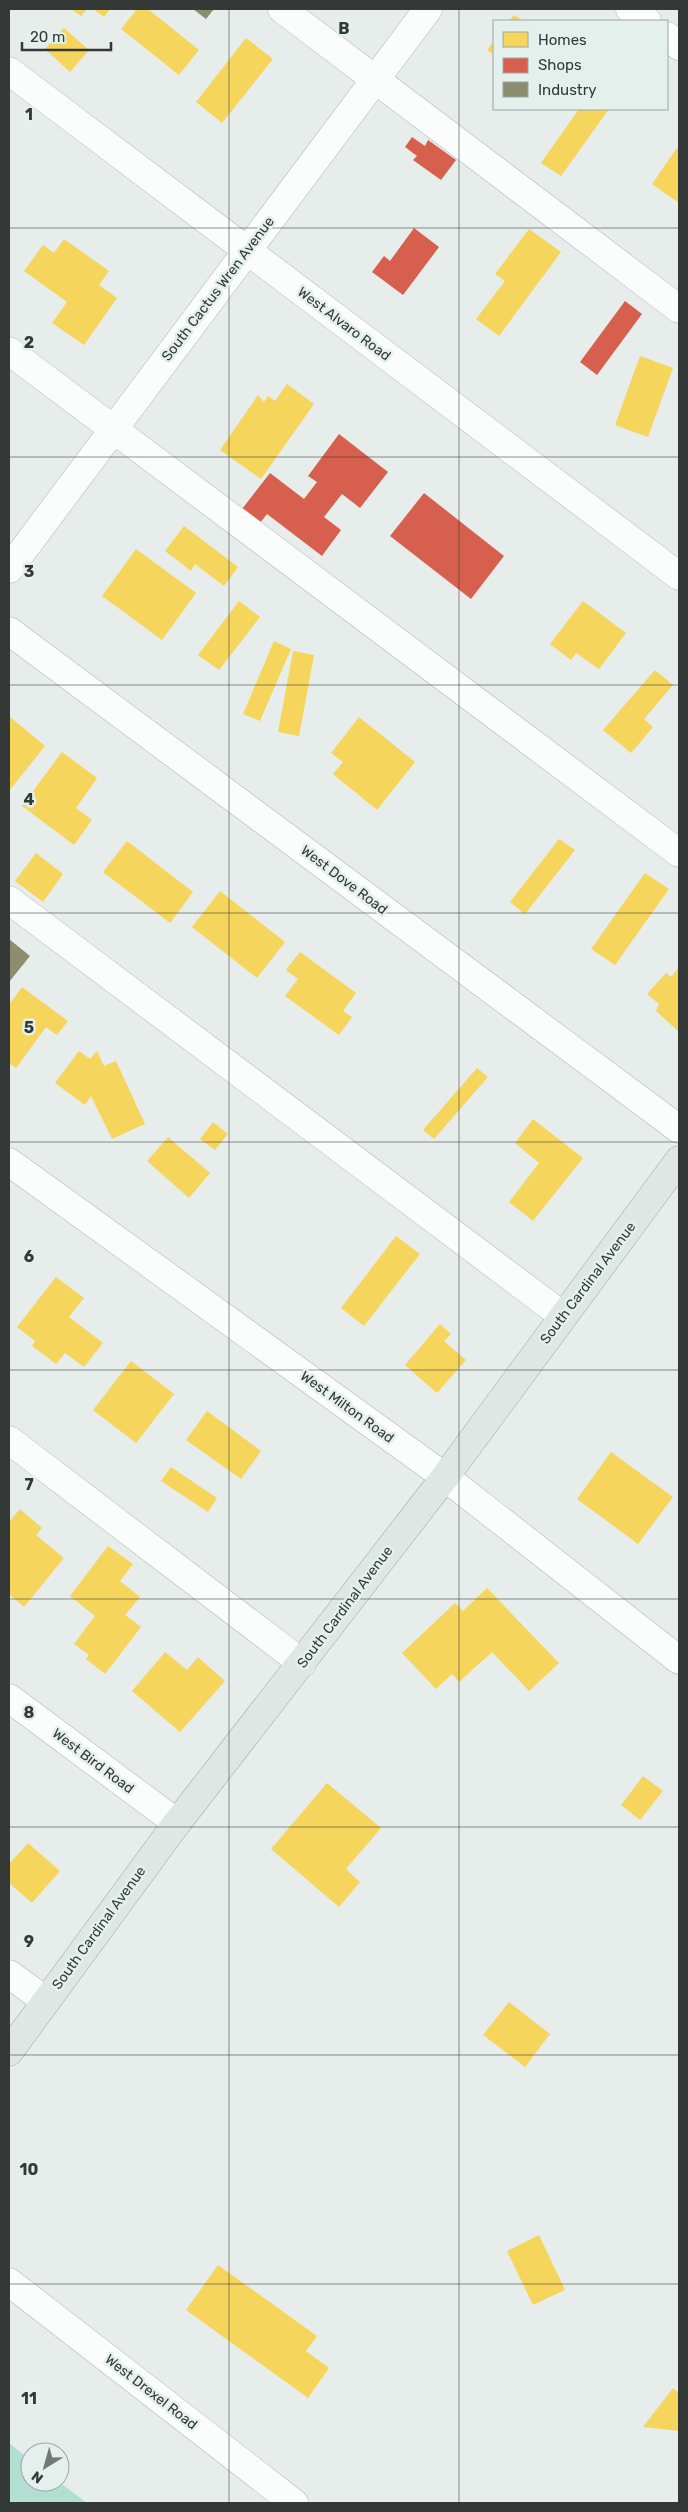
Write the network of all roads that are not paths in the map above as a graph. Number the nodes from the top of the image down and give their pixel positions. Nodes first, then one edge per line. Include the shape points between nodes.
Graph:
1 (282, 9) edge
2 (428, 9) edge
3 (630, 9) edge
4 (646, 20) edge
5 (668, 37) edge
6 (679, 46) edge
7 (9, 71) edge
8 (375, 79) junction
9 (246, 251) junction
10 (679, 309) edge
11 (9, 351) edge
12 (112, 430) junction
13 (9, 568) edge
14 (679, 576) edge
15 (9, 631) edge
16 (679, 853) edge
17 (9, 900) edge
18 (679, 1128) edge
19 (679, 1160) edge
20 (9, 1162) edge
21 (563, 1316) junction
22 (9, 1440) edge
23 (445, 1477) junction
24 (679, 1660) edge
25 (302, 1663) junction
26 (9, 1698) edge
27 (177, 1823) junction
28 (9, 1974) edge
29 (46, 2001) junction
30 (9, 2052) edge
31 (9, 2282) edge
32 (294, 2503) edge

1 - 8 street
2 - 8 street, South Cactus Wren Avenue
3 - 4 street
5 - 6 street
7 - 9 street, West Alvaro Road
8 - 9 street, South Cactus Wren Avenue
8 - 10 street
9 - 12 street, South Cactus Wren Avenue
9 - 14 street, West Alvaro Road
11 - 12 street
12 - 13 street, South Cactus Wren Avenue
12 - 16 street
15 - 18 street, West Dove Road
17 - 21 street
19 - 21 main road, South Cardinal Avenue
20 - 23 street, West Milton Road
21 - 23 main road, South Cardinal Avenue
22 - 25 street
23 - 24 street, West Milton Road
23 - 25 main road, South Cardinal Avenue
25 - 27 main road, South Cardinal Avenue
26 - 27 street, West Bird Road
27 - 29 main road, South Cardinal Avenue
28 - 29 street
29 - 30 main road, South Cardinal Avenue
31 - 32 street, West Drexel Road

